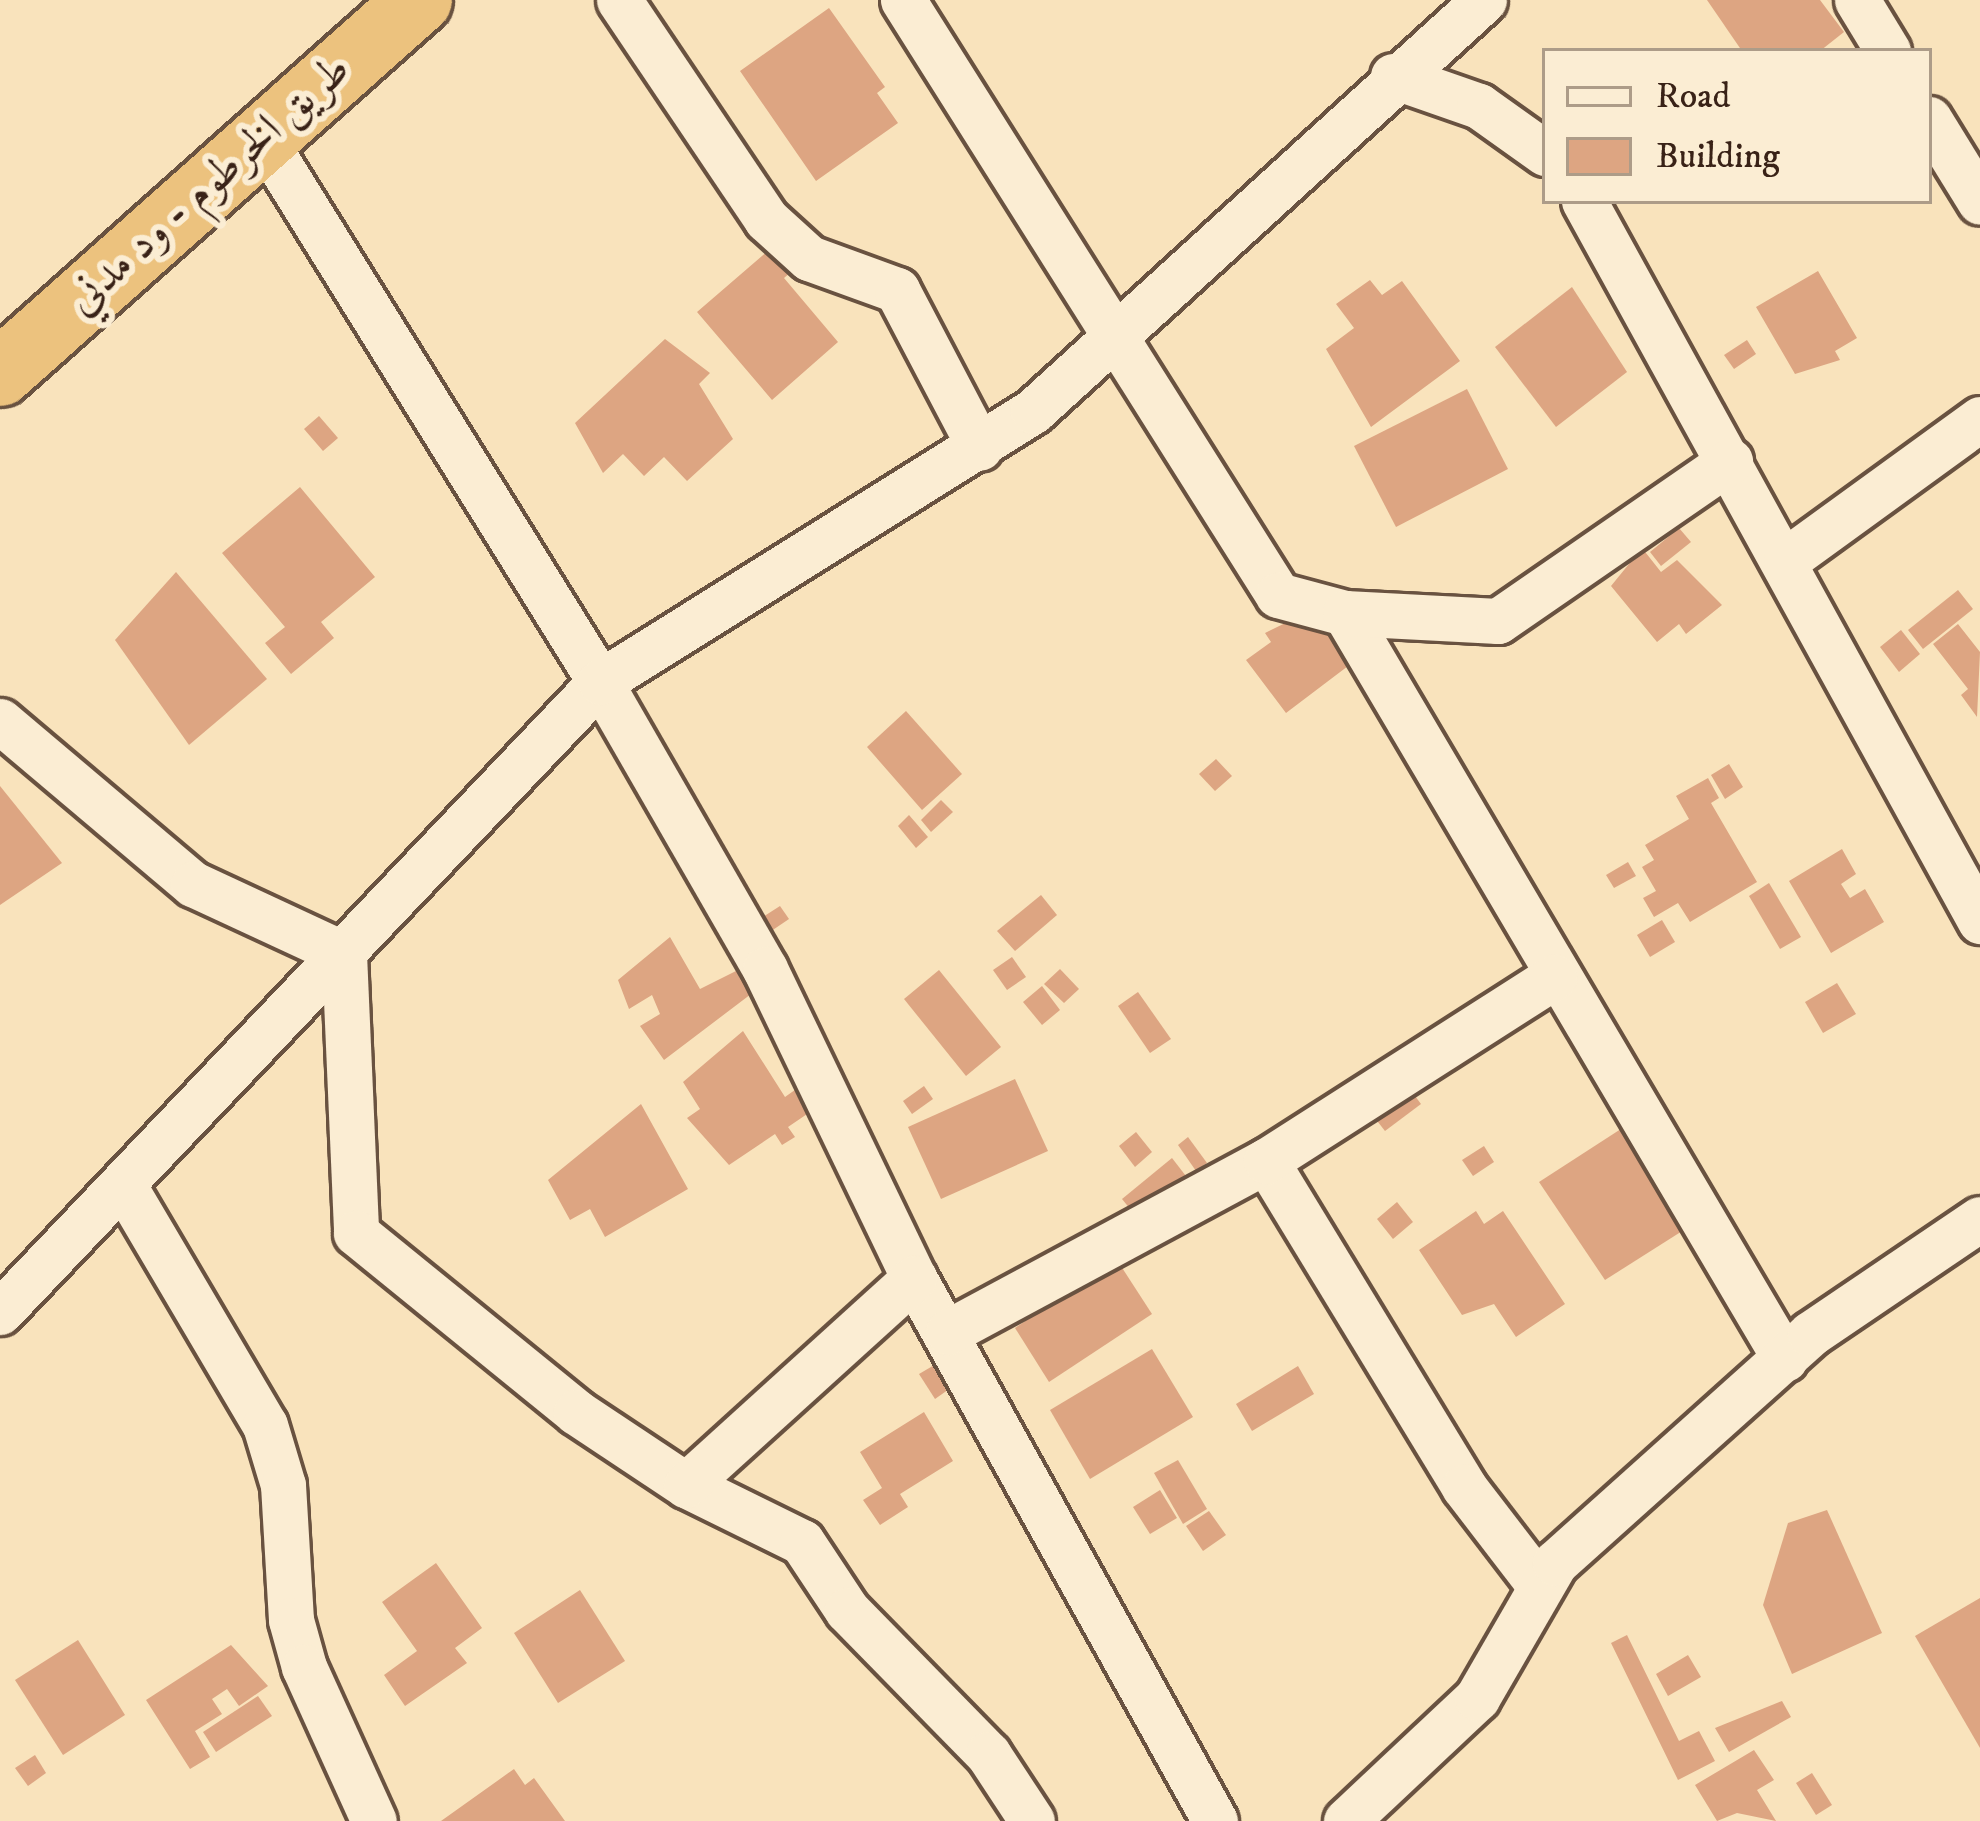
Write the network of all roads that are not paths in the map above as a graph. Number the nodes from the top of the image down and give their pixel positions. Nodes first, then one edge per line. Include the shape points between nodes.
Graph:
1 (419, 0) edge
2 (620, 0) edge
3 (903, 0) edge
4 (1484, 0) edge
5 (1857, 0) edge
6 (1886, 48) edge
7 (1393, 76) junction
8 (1932, 124) edge
9 (261, 135) junction
10 (1542, 152) edge
11 (1980, 202) edge
12 (1586, 204) edge
13 (1119, 339) junction
14 (4, 362) edge
15 (1980, 419) edge
16 (980, 448) junction
17 (1730, 461) junction
18 (1786, 560) junction
19 (1345, 614) junction
20 (600, 682) junction
21 (0, 721) edge
22 (1980, 921) edge
23 (344, 955) junction
24 (1554, 977) junction
25 (1266, 1161) junction
26 (124, 1186) junction
27 (1980, 1219) edge
28 (914, 1278) junction
29 (0, 1312) edge
30 (948, 1332) junction
31 (1785, 1359) junction
32 (686, 1485) junction
33 (1540, 1586) junction
34 (374, 1821) edge
35 (1032, 1821) edge
36 (1215, 1821) edge
37 (1346, 1821) edge

1 - 9 highway, طريق الخرطوم - ود مدني
2 - 16 street via 766,219 809,258 896,290
3 - 13 street
4 - 7 street
5 - 6 street
7 - 10 street via 1479,106
7 - 13 street
8 - 11 street
9 - 14 highway, طريق الخرطوم - ود مدني
9 - 20 street
12 - 17 street
13 - 16 street
13 - 19 street via 1278,595
15 - 18 street
16 - 20 street
17 - 18 street
17 - 19 street via 1498,620
18 - 22 street
19 - 24 street
20 - 23 street
20 - 28 street via 765,969
21 - 23 street via 193,884
23 - 26 street
23 - 32 street via 356,1233 576,1412
24 - 25 street
24 - 31 street
25 - 30 street
25 - 33 street via 1464,1487
26 - 29 street
26 - 34 street via 265,1425 283,1484 291,1620
27 - 31 street
28 - 30 street
28 - 32 street
30 - 36 street
31 - 33 street
32 - 35 street via 802,1542 847,1610 988,1754
33 - 37 street via 1477,1698

